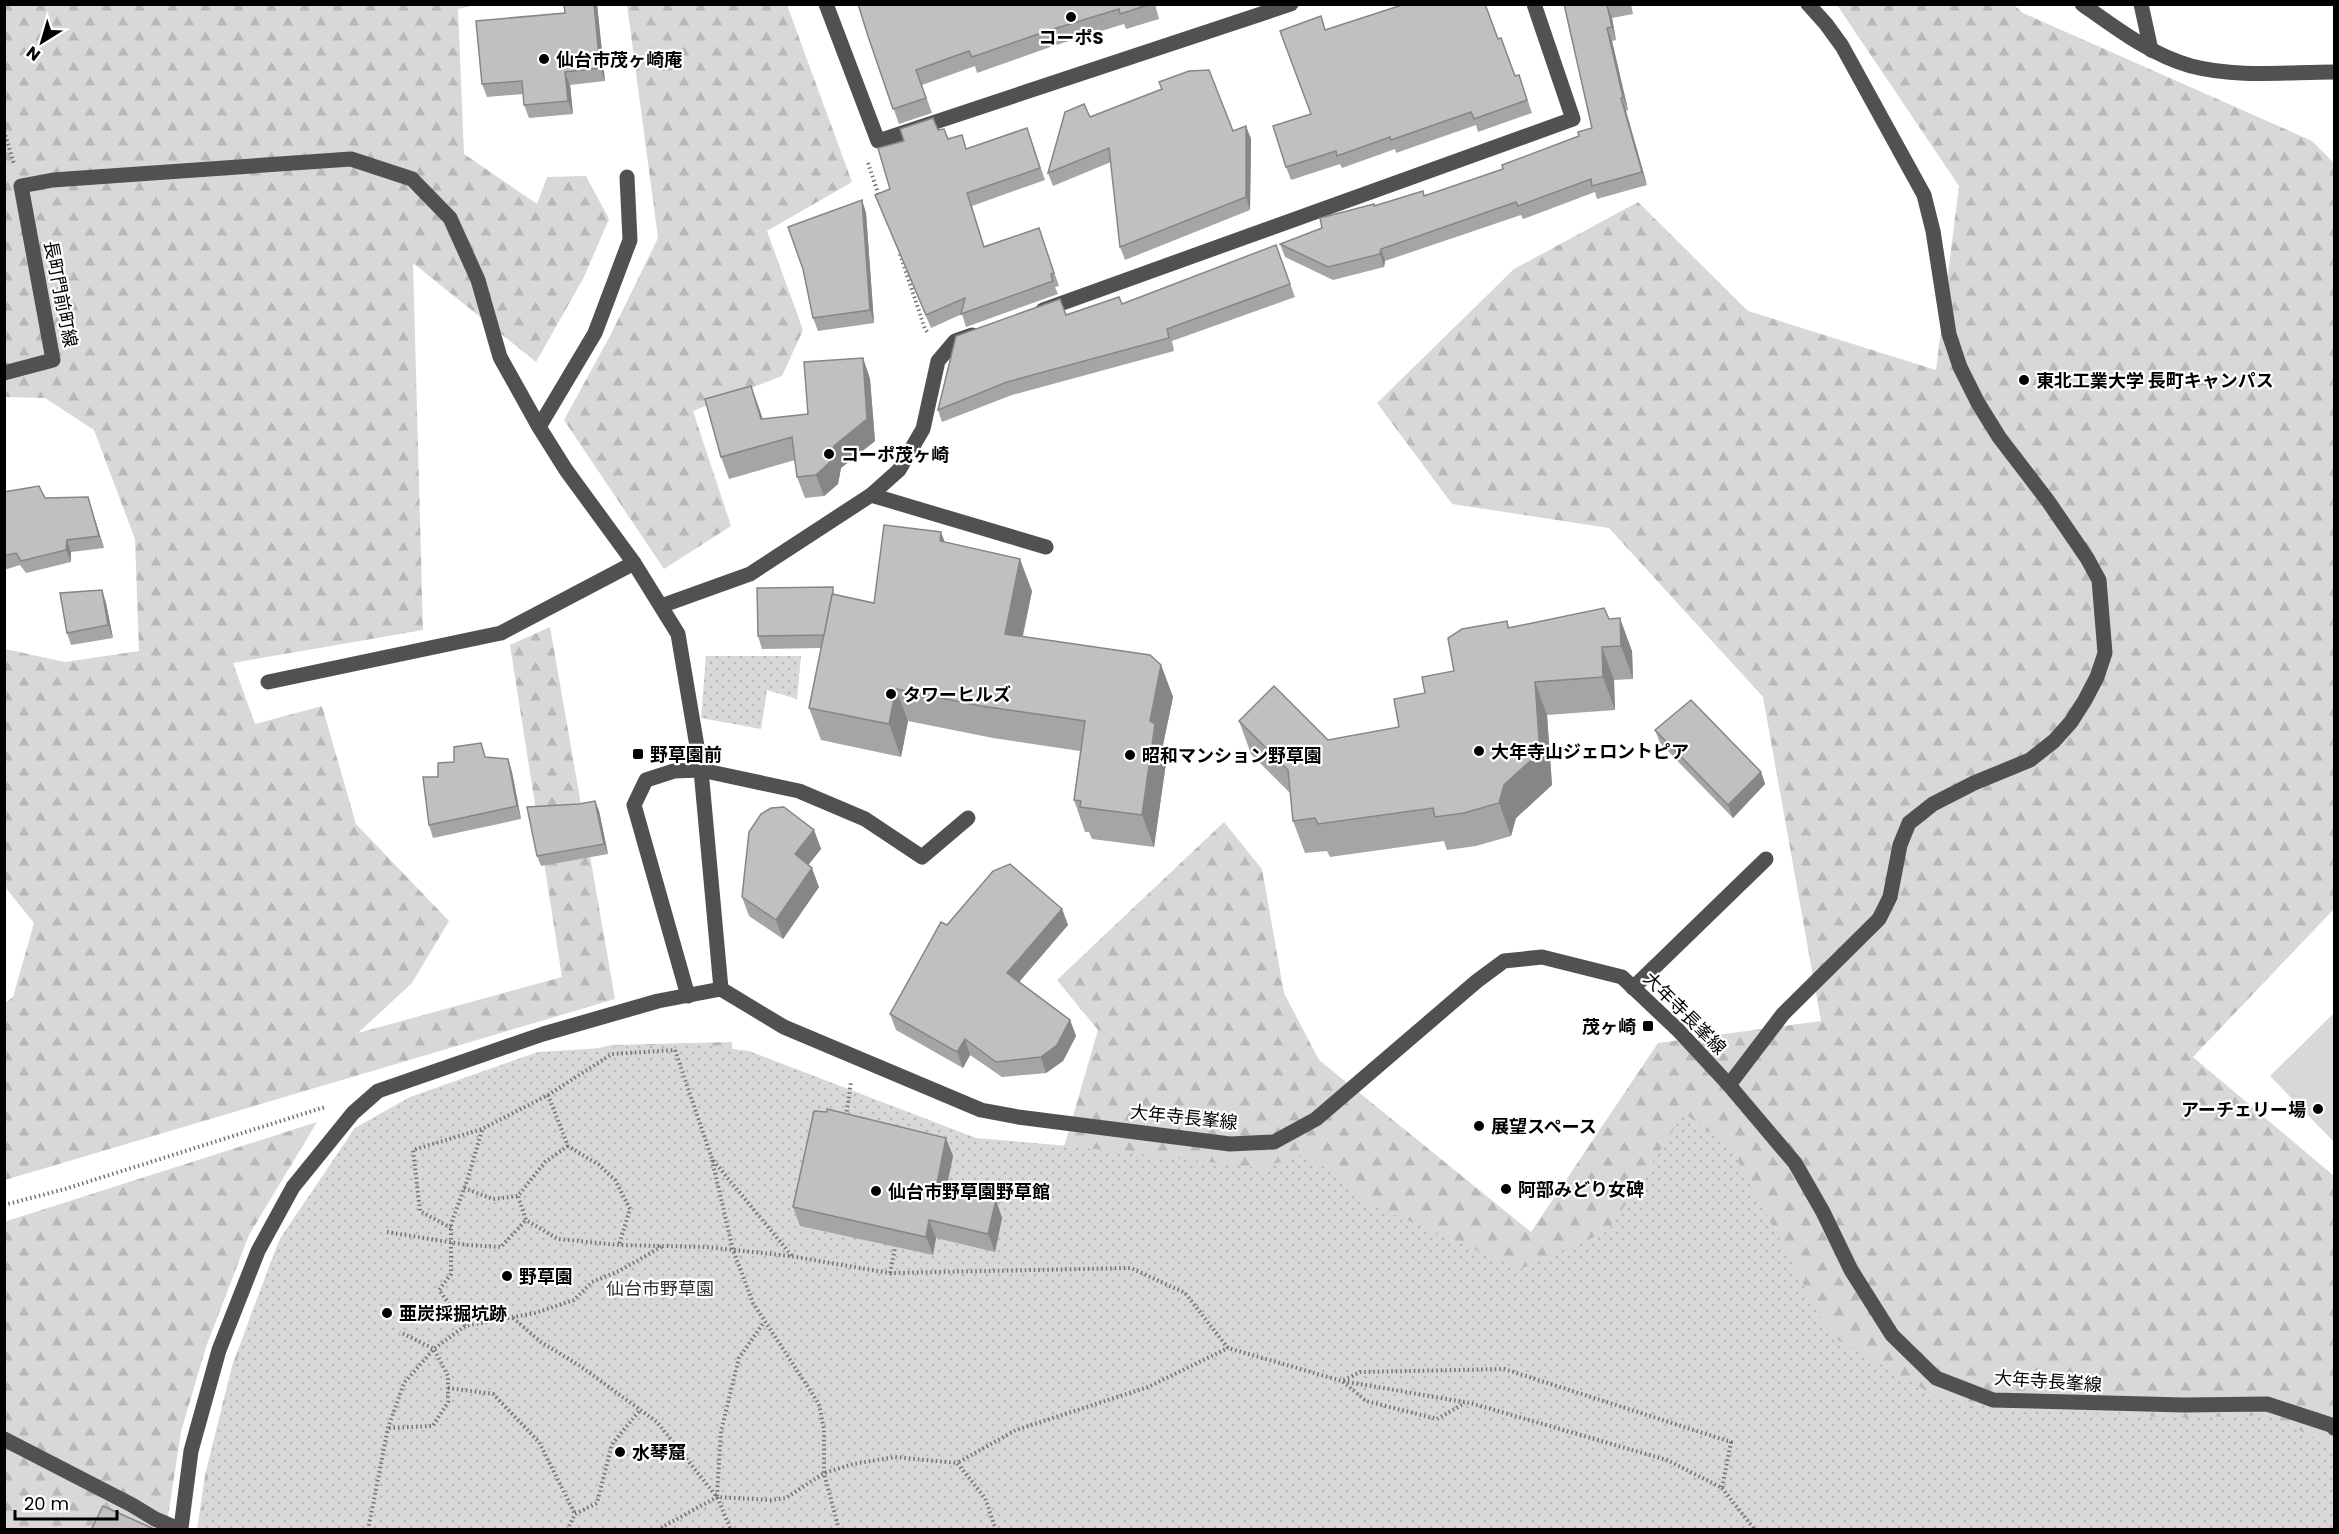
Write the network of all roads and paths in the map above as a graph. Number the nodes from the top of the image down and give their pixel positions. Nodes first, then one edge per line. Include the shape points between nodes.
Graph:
1 (826, 4) edge
2 (1291, 4) edge
3 (1534, 4) edge
4 (1808, 4) edge
5 (2082, 4) edge
6 (2141, 4) edge
7 (2151, 50) junction
8 (2334, 72) edge
9 (4, 131) edge
10 (878, 141) junction
11 (627, 177) dead end
12 (21, 186) junction
13 (881, 200) edge
14 (896, 244) edge
15 (1034, 313) edge
16 (989, 329) edge
17 (945, 353) junction
18 (4, 373) edge
19 (539, 428) junction
20 (871, 495) junction
21 (1046, 547) dead end
22 (634, 563) junction
23 (661, 606) junction
24 (268, 682) dead end
25 (701, 770) junction
26 (968, 818) dead end
27 (1766, 860) dead end
28 (1633, 988) junction
29 (721, 989) junction
30 (688, 996) junction
31 (855, 1057) junction
32 (1729, 1085) junction
33 (548, 1095) junction
34 (334, 1104) dead end
35 (844, 1125) edge
36 (482, 1129) junction
37 (568, 1146) junction
38 (712, 1159) junction
39 (464, 1188) junction
40 (518, 1196) junction
41 (4, 1205) edge
42 (526, 1220) junction
43 (451, 1228) junction
44 (387, 1232) dead end
45 (896, 1240) edge
46 (451, 1242) junction
47 (618, 1245) junction
48 (663, 1246) junction
49 (732, 1250) junction
50 (794, 1257) junction
51 (890, 1274) junction
52 (512, 1317) junction
53 (765, 1321) junction
54 (465, 1326) junction
55 (400, 1332) dead end
56 (1228, 1348) junction
57 (434, 1349) junction
58 (1342, 1381) junction
59 (448, 1388) junction
60 (1465, 1403) junction
61 (640, 1410) junction
62 (388, 1428) junction
63 (2334, 1428) edge
64 (4, 1439) edge
65 (957, 1463) junction
66 (824, 1473) junction
67 (1722, 1488) junction
68 (717, 1497) junction
69 (575, 1514) junction
70 (181, 1529) edge
71 (368, 1530) edge
72 (567, 1530) edge
73 (657, 1530) edge
74 (731, 1530) edge
75 (839, 1530) edge
76 (996, 1530) edge
77 (1755, 1530) edge

1 - 10 street
2 - 10 street
3 - 15 street via 1572,119
4 - 32 street via 1842,46 1924,195 1949,334 1960,367 1999,437 2048,501 2099,580 2105,653 2085,700 2054,741 2030,760 1933,804 1909,823 1900,845 1890,897 1879,919 1783,1014
5 - 7 street
6 - 7 street
7 - 8 street via 2190,66 2219,71
9 - 12 path
10 - 13 path via 865,155
11 - 19 street via 630,240 595,333
12 - 18 street, 長町門前町線 via 53,360
12 - 19 street via 53,180 351,159 412,179 450,218 478,280 500,357
14 - 17 path via 925,329
16 - 17 street via 955,341
17 - 20 street via 938,361 923,429 899,470
19 - 22 street
20 - 21 street
20 - 23 street via 750,574
22 - 23 street
22 - 24 street via 501,633
23 - 25 street via 678,634
25 - 26 street via 799,791 865,819 922,856
25 - 29 street
25 - 30 street via 674,771 646,780 634,805
27 - 28 street
28 - 31 street, 大年寺長峯線 via 1622,977 1542,957 1504,961 1316,1119 1274,1142 1230,1144 981,1110
28 - 32 street, 大年寺長峯線
29 - 30 street
29 - 31 street, 大年寺長峯線 via 784,1027
30 - 70 street via 543,1034 389,1087 378,1091 353,1113 293,1187 258,1251 219,1350 191,1451
31 - 35 path
32 - 63 street, 大年寺長峯線 via 1795,1163 1851,1270 1892,1335 1936,1378 1993,1400 2266,1404
33 - 36 path
33 - 37 path
33 - 38 path via 612,1054 675,1050
34 - 41 path
36 - 39 path
36 - 43 path via 412,1150 420,1211
37 - 40 path via 545,1162
37 - 47 path via 615,1180 630,1209
38 - 49 path
38 - 50 path
39 - 40 path via 494,1198
39 - 43 path
40 - 42 path
42 - 46 path via 501,1248
42 - 47 path via 558,1239
43 - 46 path
44 - 46 path
45 - 51 path
46 - 54 path via 451,1274 438,1290
47 - 48 path
48 - 49 path
48 - 52 path via 592,1282 574,1300
49 - 50 path
49 - 53 path via 753,1303
50 - 51 path
51 - 56 path via 1131,1268 1185,1293
52 - 54 path
52 - 61 path via 541,1342
53 - 66 path via 819,1404 824,1430
53 - 68 path via 740,1358 721,1431
54 - 57 path
55 - 57 path
56 - 58 path
56 - 65 path via 1149,1387 1016,1430
57 - 59 path via 448,1376
57 - 62 path via 404,1383
58 - 60 path
58 - 60 path via 1366,1401 1437,1419
58 - 67 path via 1360,1372 1504,1369 1731,1442
59 - 62 path via 448,1402 433,1426
59 - 69 path via 493,1394 539,1442
60 - 67 path via 1667,1460
61 - 68 path via 657,1422
61 - 69 path via 612,1444 597,1503
62 - 71 path
64 - 70 street via 155,1520
65 - 66 path via 895,1457
65 - 76 path via 985,1498
66 - 68 path via 786,1498
66 - 75 path
67 - 77 path
68 - 73 path
68 - 74 path
69 - 72 path

